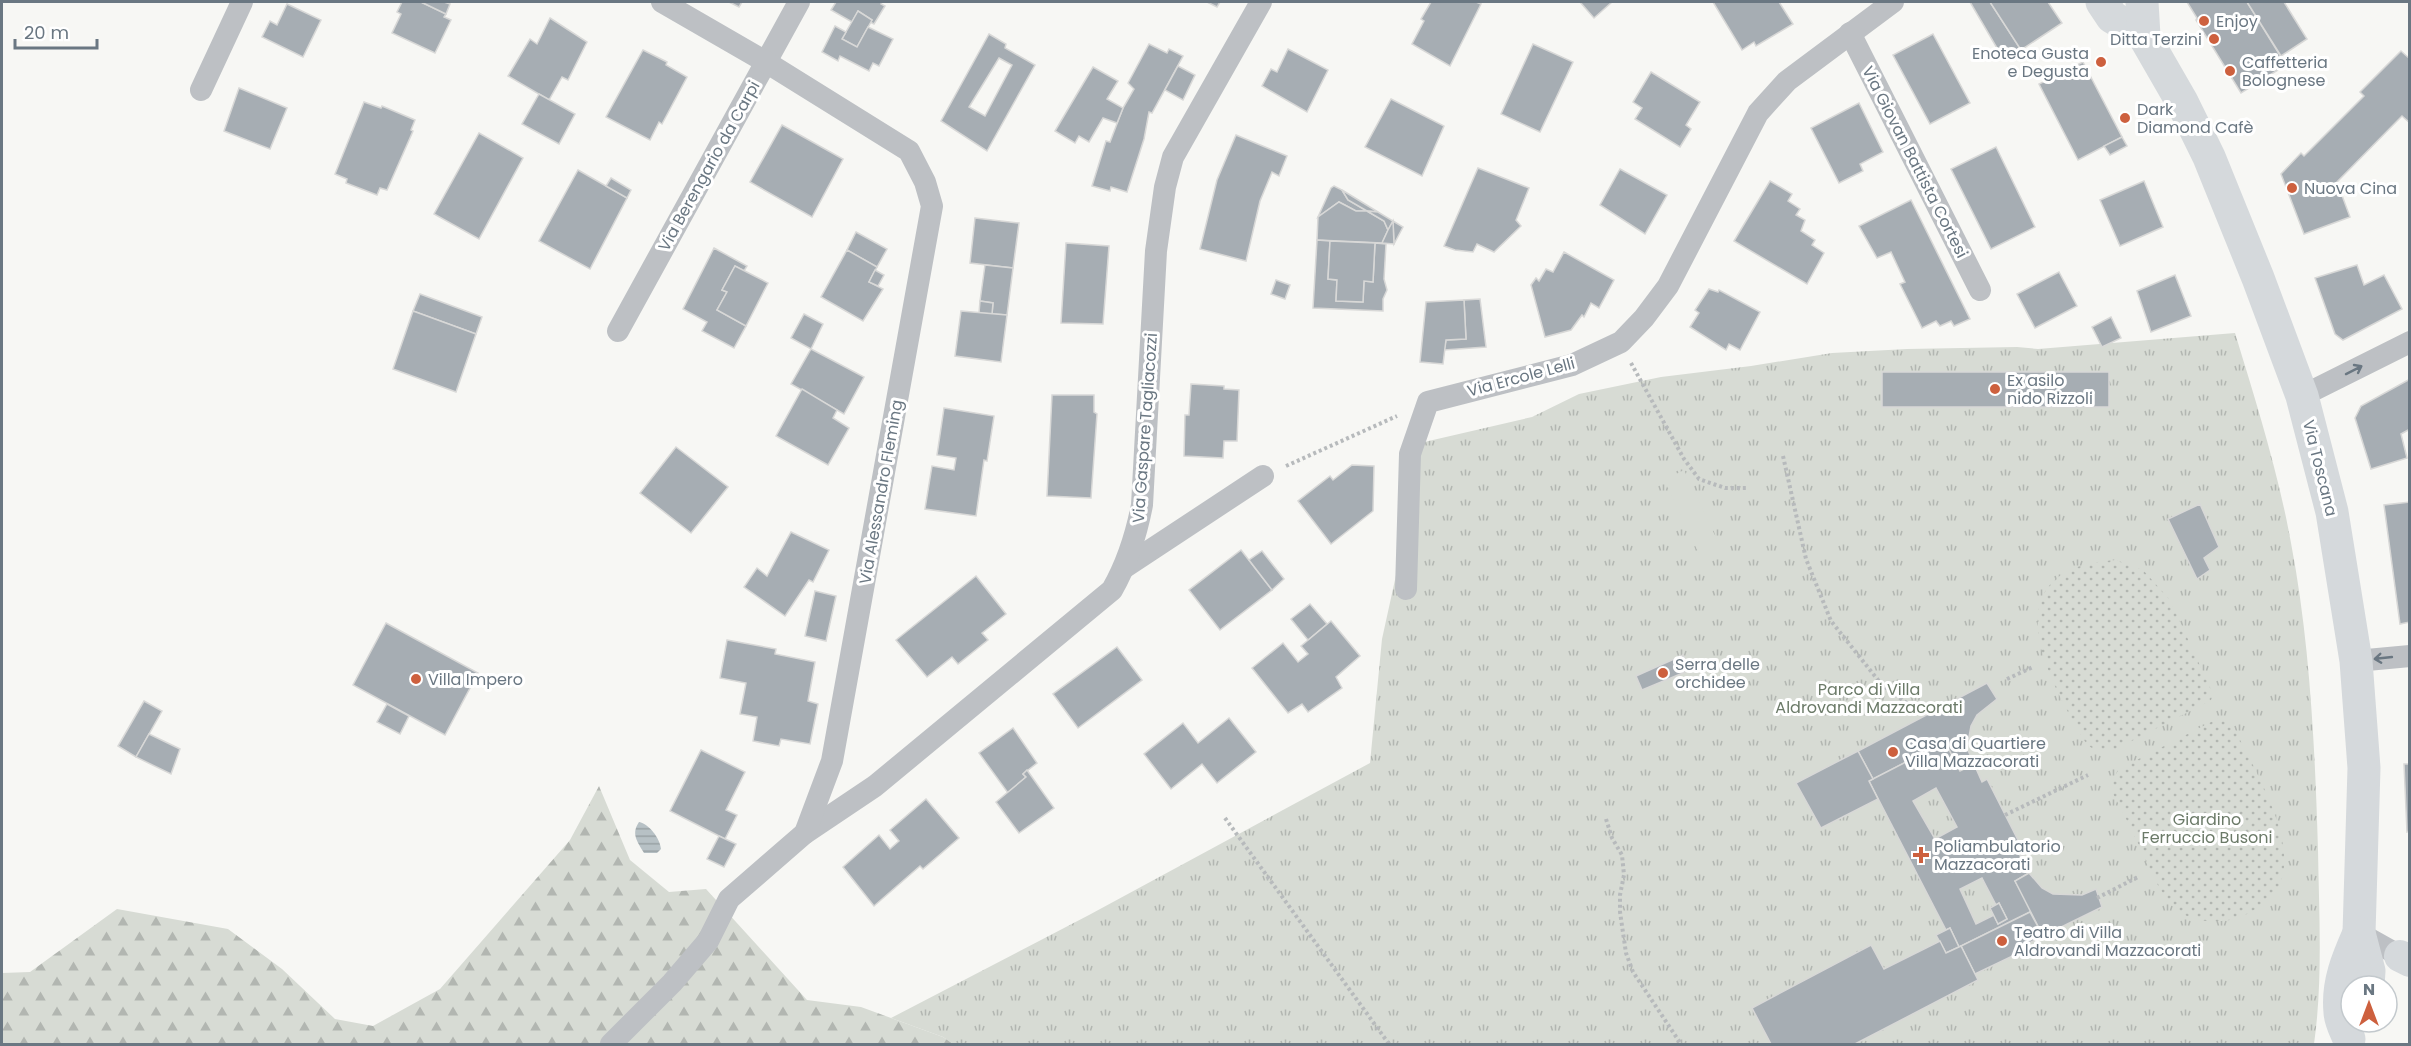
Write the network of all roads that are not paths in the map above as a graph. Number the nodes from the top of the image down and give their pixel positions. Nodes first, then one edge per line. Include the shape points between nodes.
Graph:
1 (242, 2) edge
2 (662, 2) edge
3 (799, 2) edge
4 (1261, 2) edge
5 (1893, 2) edge
6 (2102, 2) edge
7 (2142, 2) edge
8 (1850, 33) junction
9 (2144, 36) junction
10 (766, 62) junction
11 (201, 90) dead end
12 (1980, 290) dead end
13 (618, 331) dead end
14 (2409, 342) edge
15 (2302, 396) junction
16 (1263, 476) road end
17 (1125, 567) junction
18 (1406, 589) dead end
19 (2409, 656) edge
20 (2356, 661) junction
21 (805, 833) junction
22 (2359, 933) junction
23 (2405, 959) edge
24 (2369, 974) edge
25 (2353, 1035) edge
26 (611, 1044) edge

1 - 11 street
2 - 10 street, Via Alessandro Fleming
3 - 10 street, Via Berengario da Carpi
4 - 17 street, Via Gaspare Tagliacozzi via 1173,157 1165,187 1156,251 1142,505
5 - 8 street, Via Ercole Lelli
6 - 9 main road, Via Toscana via 2112,17
7 - 9 main road, Via Toscana
8 - 12 street, Via Giovan Battista Cortesi
8 - 18 street, Via Ercole Lelli via 1787,81 1758,113 1668,286 1621,342 1572,365 1428,402 1410,454
9 - 15 main road, Via Toscana via 2209,157
10 - 13 street, Via Berengario da Carpi
10 - 21 street, Via Alessandro Fleming via 909,151 932,206 832,761
15 -> 14 street
15 - 20 main road, Via Toscana via 2332,512
16 - 17 street
17 - 21 street, Via Gaspare Tagliacozzi via 1112,590 875,786
19 -> 20 street
20 - 22 main road, Via Toscana via 2364,768
21 - 26 street, Via Alessandro Fleming via 729,899 708,940 672,983
22 - 23 street
22 - 24 main road, Via Toscana
22 - 25 main road, Via Toscana via 2343,969 2339,1014

